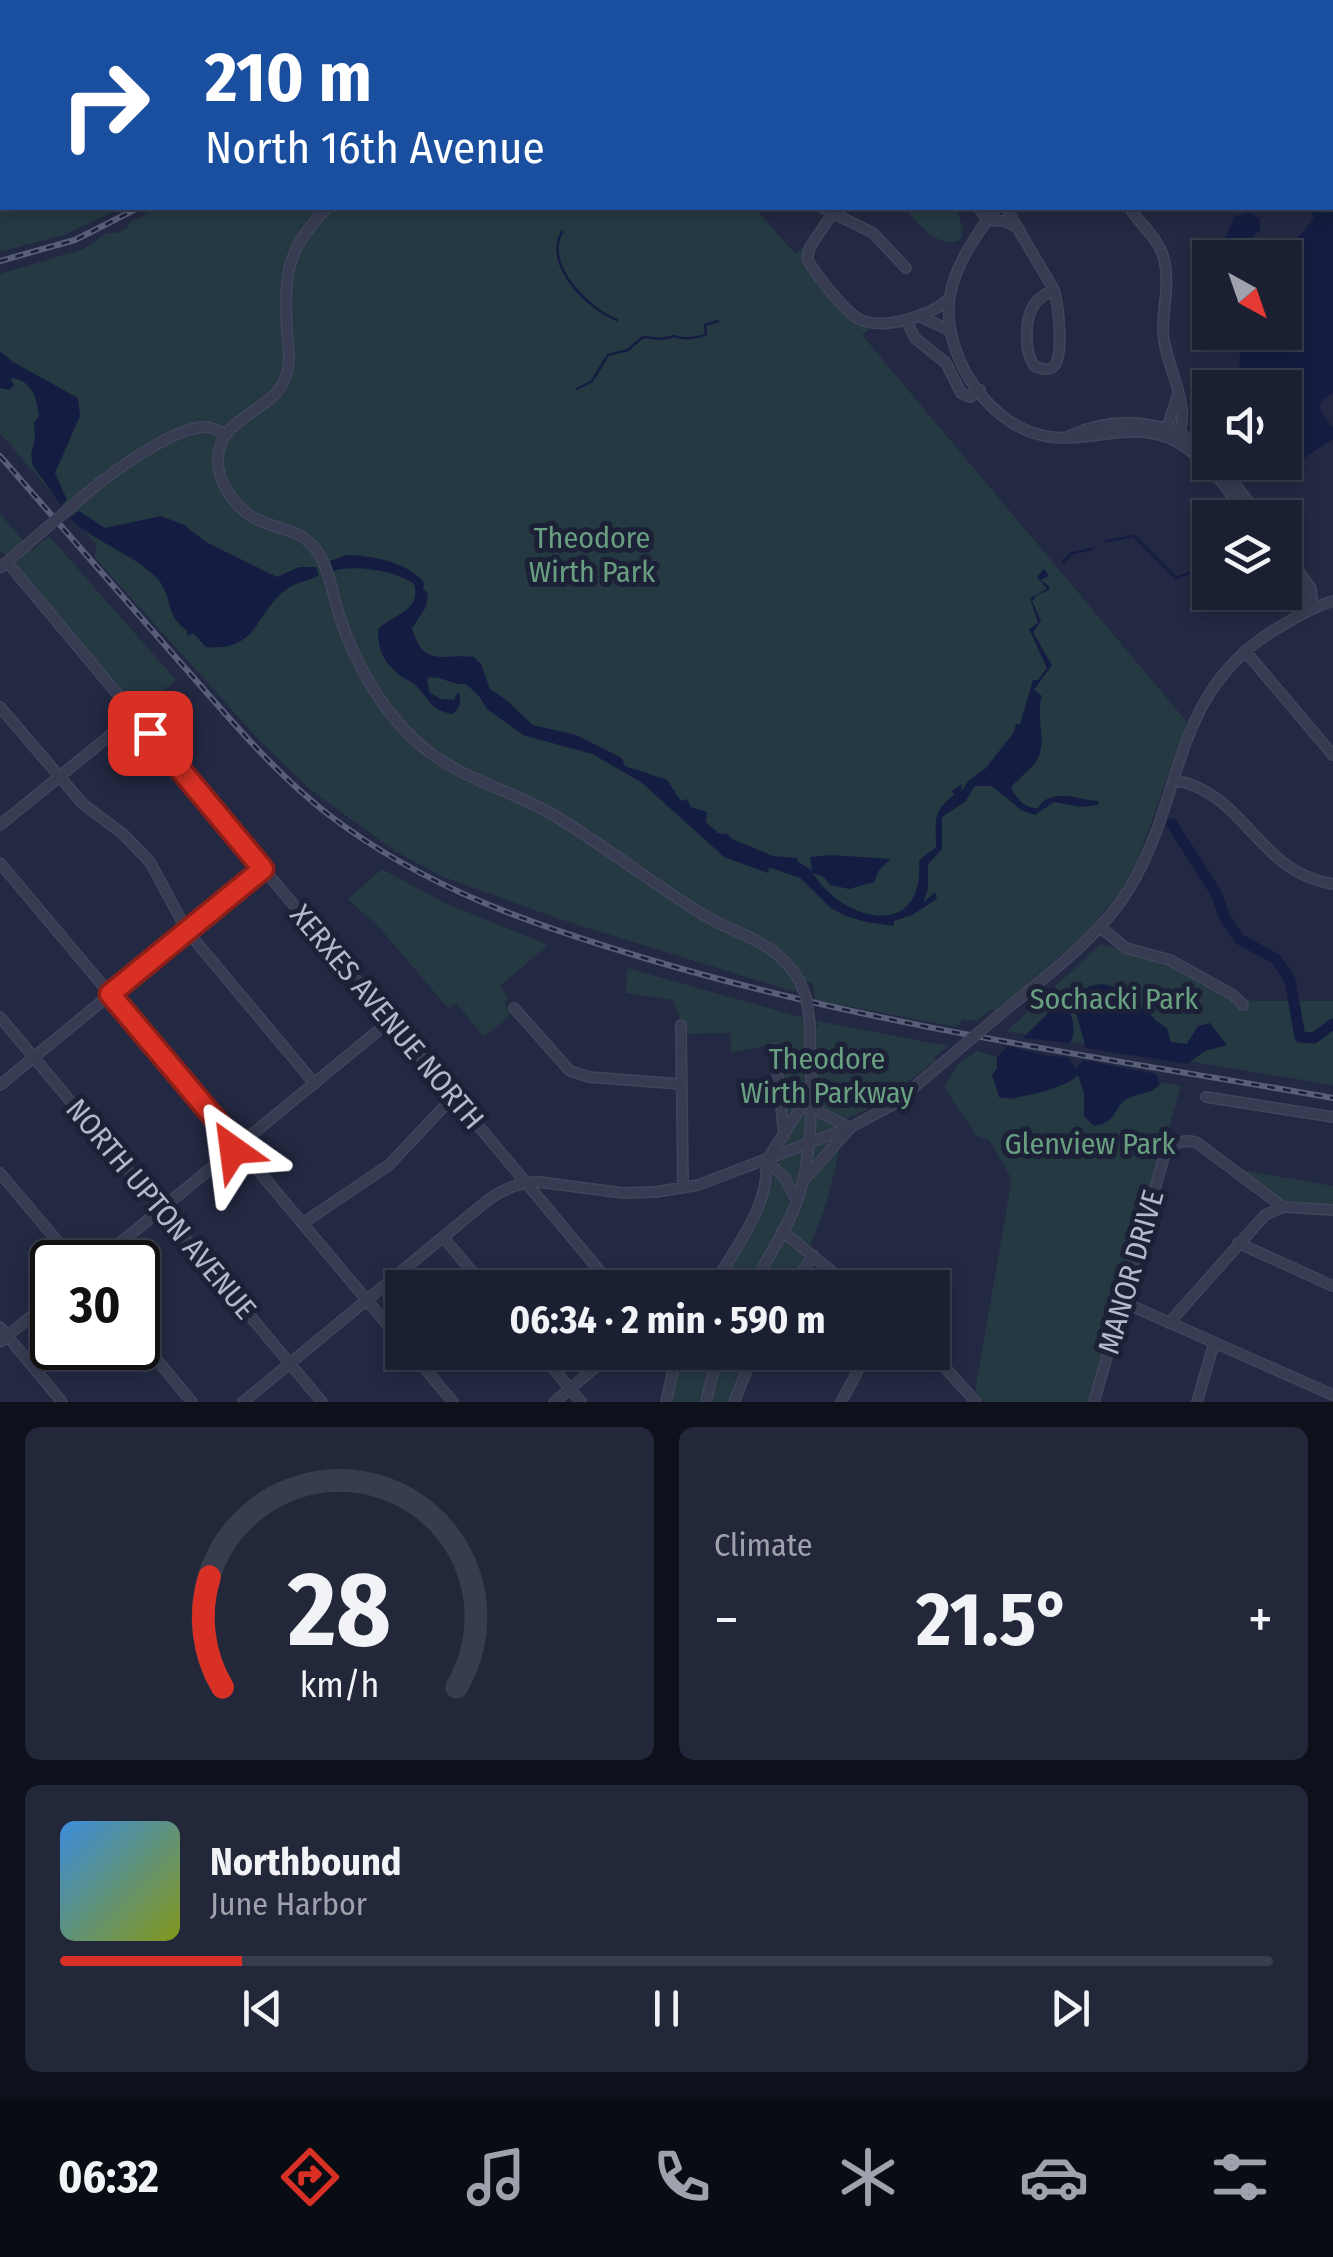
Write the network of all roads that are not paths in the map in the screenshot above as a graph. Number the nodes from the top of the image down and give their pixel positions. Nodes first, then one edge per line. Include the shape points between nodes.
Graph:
1 (325, 210) edge
2 (980, 210) edge
3 (994, 210) edge
4 (1007, 210) edge
5 (1132, 210) edge
6 (827, 211) edge
7 (987, 220) junction
8 (1017, 227) junction
9 (906, 268) dead end
10 (1054, 290) junction
11 (949, 299) junction
12 (916, 318) junction
13 (951, 330) junction
14 (980, 390) junction
15 (225, 434) junction
16 (1171, 435) junction
17 (1192, 445) edge
18 (1237, 500) edge
19 (4, 565) edge
20 (1302, 576) edge
21 (1302, 592) edge
22 (1333, 601) edge
23 (1313, 608) junction
24 (1245, 651) junction
25 (0, 707) edge
26 (135, 715) junction
27 (1333, 755) edge
28 (57, 776) junction
29 (1174, 780) junction
30 (0, 825) edge
31 (0, 862) edge
32 (263, 869) junction
33 (1333, 884) edge
34 (1100, 928) junction
35 (187, 931) junction
36 (110, 994) junction
37 (1243, 1006) dead end
38 (514, 1008) dead end
39 (0, 1017) edge
40 (392, 1020) junction
41 (681, 1025) dead end
42 (774, 1049) dead end
43 (34, 1057) junction
44 (316, 1084) junction
45 (680, 1084) junction
46 (0, 1085) edge
47 (810, 1094) junction
48 (1206, 1096) dead end
49 (454, 1097) junction
50 (1333, 1117) edge
51 (851, 1128) junction
52 (784, 1136) junction
53 (810, 1142) junction
54 (238, 1146) junction
55 (766, 1160) junction
56 (0, 1173) edge
57 (525, 1182) junction
58 (802, 1182) junction
59 (683, 1188) junction
60 (797, 1201) junction
61 (1283, 1207) junction
62 (161, 1210) junction
63 (1333, 1210) edge
64 (302, 1223) junction
65 (782, 1232) junction
66 (443, 1237) junction
67 (56, 1240) edge
68 (124, 1240) edge
69 (1238, 1243) junction
70 (812, 1256) junction
71 (471, 1270) edge
72 (599, 1270) edge
73 (722, 1270) edge
74 (761, 1270) edge
75 (803, 1270) edge
76 (830, 1270) edge
77 (1333, 1286) edge
78 (367, 1300) junction
79 (1123, 1302) junction
80 (30, 1317) edge
81 (385, 1322) edge
82 (1170, 1323) junction
83 (0, 1327) edge
84 (4, 1339) edge
85 (1214, 1344) junction
86 (160, 1363) edge
87 (290, 1364) junction
88 (426, 1370) edge
89 (555, 1370) edge
90 (592, 1370) edge
91 (673, 1370) edge
92 (714, 1370) edge
93 (747, 1370) edge
94 (858, 1370) edge
95 (946, 1370) edge
96 (570, 1388) junction
97 (1333, 1395) edge
98 (972, 1400) edge
99 (62, 1402) edge
100 (192, 1402) edge
101 (242, 1402) edge
102 (322, 1402) edge
103 (453, 1402) edge
104 (554, 1402) edge
105 (581, 1402) edge
106 (666, 1402) edge
107 (706, 1402) edge
108 (734, 1402) edge
109 (841, 1402) edge
110 (1094, 1402) edge
111 (1197, 1402) edge

1 - 15 street via 302,235 290,262 284,381
2 - 7 street
3 - 7 street
4 - 8 street
5 - 16 street via 1164,258 1164,340 1184,416
6 - 9 street via 873,233
6 - 12 street via 809,263 854,316 868,322
7 - 8 street
7 - 11 street via 958,268
8 - 10 street
10 - 10 street via 1036,301 1028,319 1029,357 1036,368 1058,360
11 - 12 street
11 - 13 street
12 - 13 street
12 - 14 street via 909,326 915,338 946,362 961,392
13 - 14 street
14 - 16 street via 1015,426 1043,436 1077,439 1117,430
15 - 19 street, bridge via 207,427 138,456
15 - 47 street, bridge via 219,471 235,504 316,550 363,674 426,750 556,816 785,960 806,997
16 - 17 street
16 - 18 street
19 - 26 street, XERXES AVENUE NORTH
20 - 23 street
21 - 23 street
22 - 23 street
23 - 24 street
24 - 27 street
24 - 29 street via 1204,700
25 - 28 street
26 - 28 street
26 - 32 street, XERXES AVENUE NORTH
28 - 30 street
28 - 35 street via 150,862
29 - 33 street via 1217,796 1293,872
29 - 34 street via 1141,866
31 - 36 street
32 - 35 street
32 - 40 street, XERXES AVENUE NORTH
34 - 37 street via 1126,948 1170,960
34 - 51 street, bridge via 894,1104
35 - 36 street
35 - 44 street
36 - 43 street
36 - 54 street
38 - 45 street via 570,1071
39 - 43 street, NORTH UPTON AVENUE
40 - 44 street
40 - 49 street, XERXES AVENUE NORTH
41 - 45 street
42 - 52 street
43 - 46 street
43 - 62 street, NORTH UPTON AVENUE
44 - 54 street
45 - 59 street
47 - 51 street via 826,1117
47 - 52 street
47 - 53 street
48 - 50 street
49 - 57 street, XERXES AVENUE NORTH
49 - 64 street via 389,1165
51 - 53 street
51 - 58 street
52 - 55 street
53 - 55 street
53 - 58 street
54 - 62 street
54 - 64 street
55 - 59 street
55 - 60 street
55 - 73 street via 762,1198
56 - 67 street
57 - 59 street via 623,1193
57 - 66 street via 499,1192
57 - 72 street, XERXES AVENUE NORTH
58 - 60 street
60 - 65 street
61 - 63 street
61 - 69 street
61 - 79 street, MANOR DRIVE via 1201,1145 1174,1144 1164,1156
62 - 68 street
62 - 87 street, NORTH UPTON AVENUE
64 - 78 street
65 - 70 street
65 - 74 street
66 - 71 street
66 - 78 street
69 - 77 street
69 - 82 street
70 - 75 street
70 - 76 street
78 - 81 street
78 - 87 street
79 - 82 street
79 - 110 street, MANOR DRIVE
80 - 84 street
82 - 85 street
83 - 84 street
84 - 99 street
85 - 97 street
85 - 111 street
86 - 100 street
87 - 101 street
87 - 102 street, NORTH UPTON AVENUE
88 - 103 street
89 - 96 street
90 - 96 street
91 - 106 street
92 - 107 street
93 - 108 street
94 - 109 street
95 - 98 street
96 - 104 street
96 - 105 street

